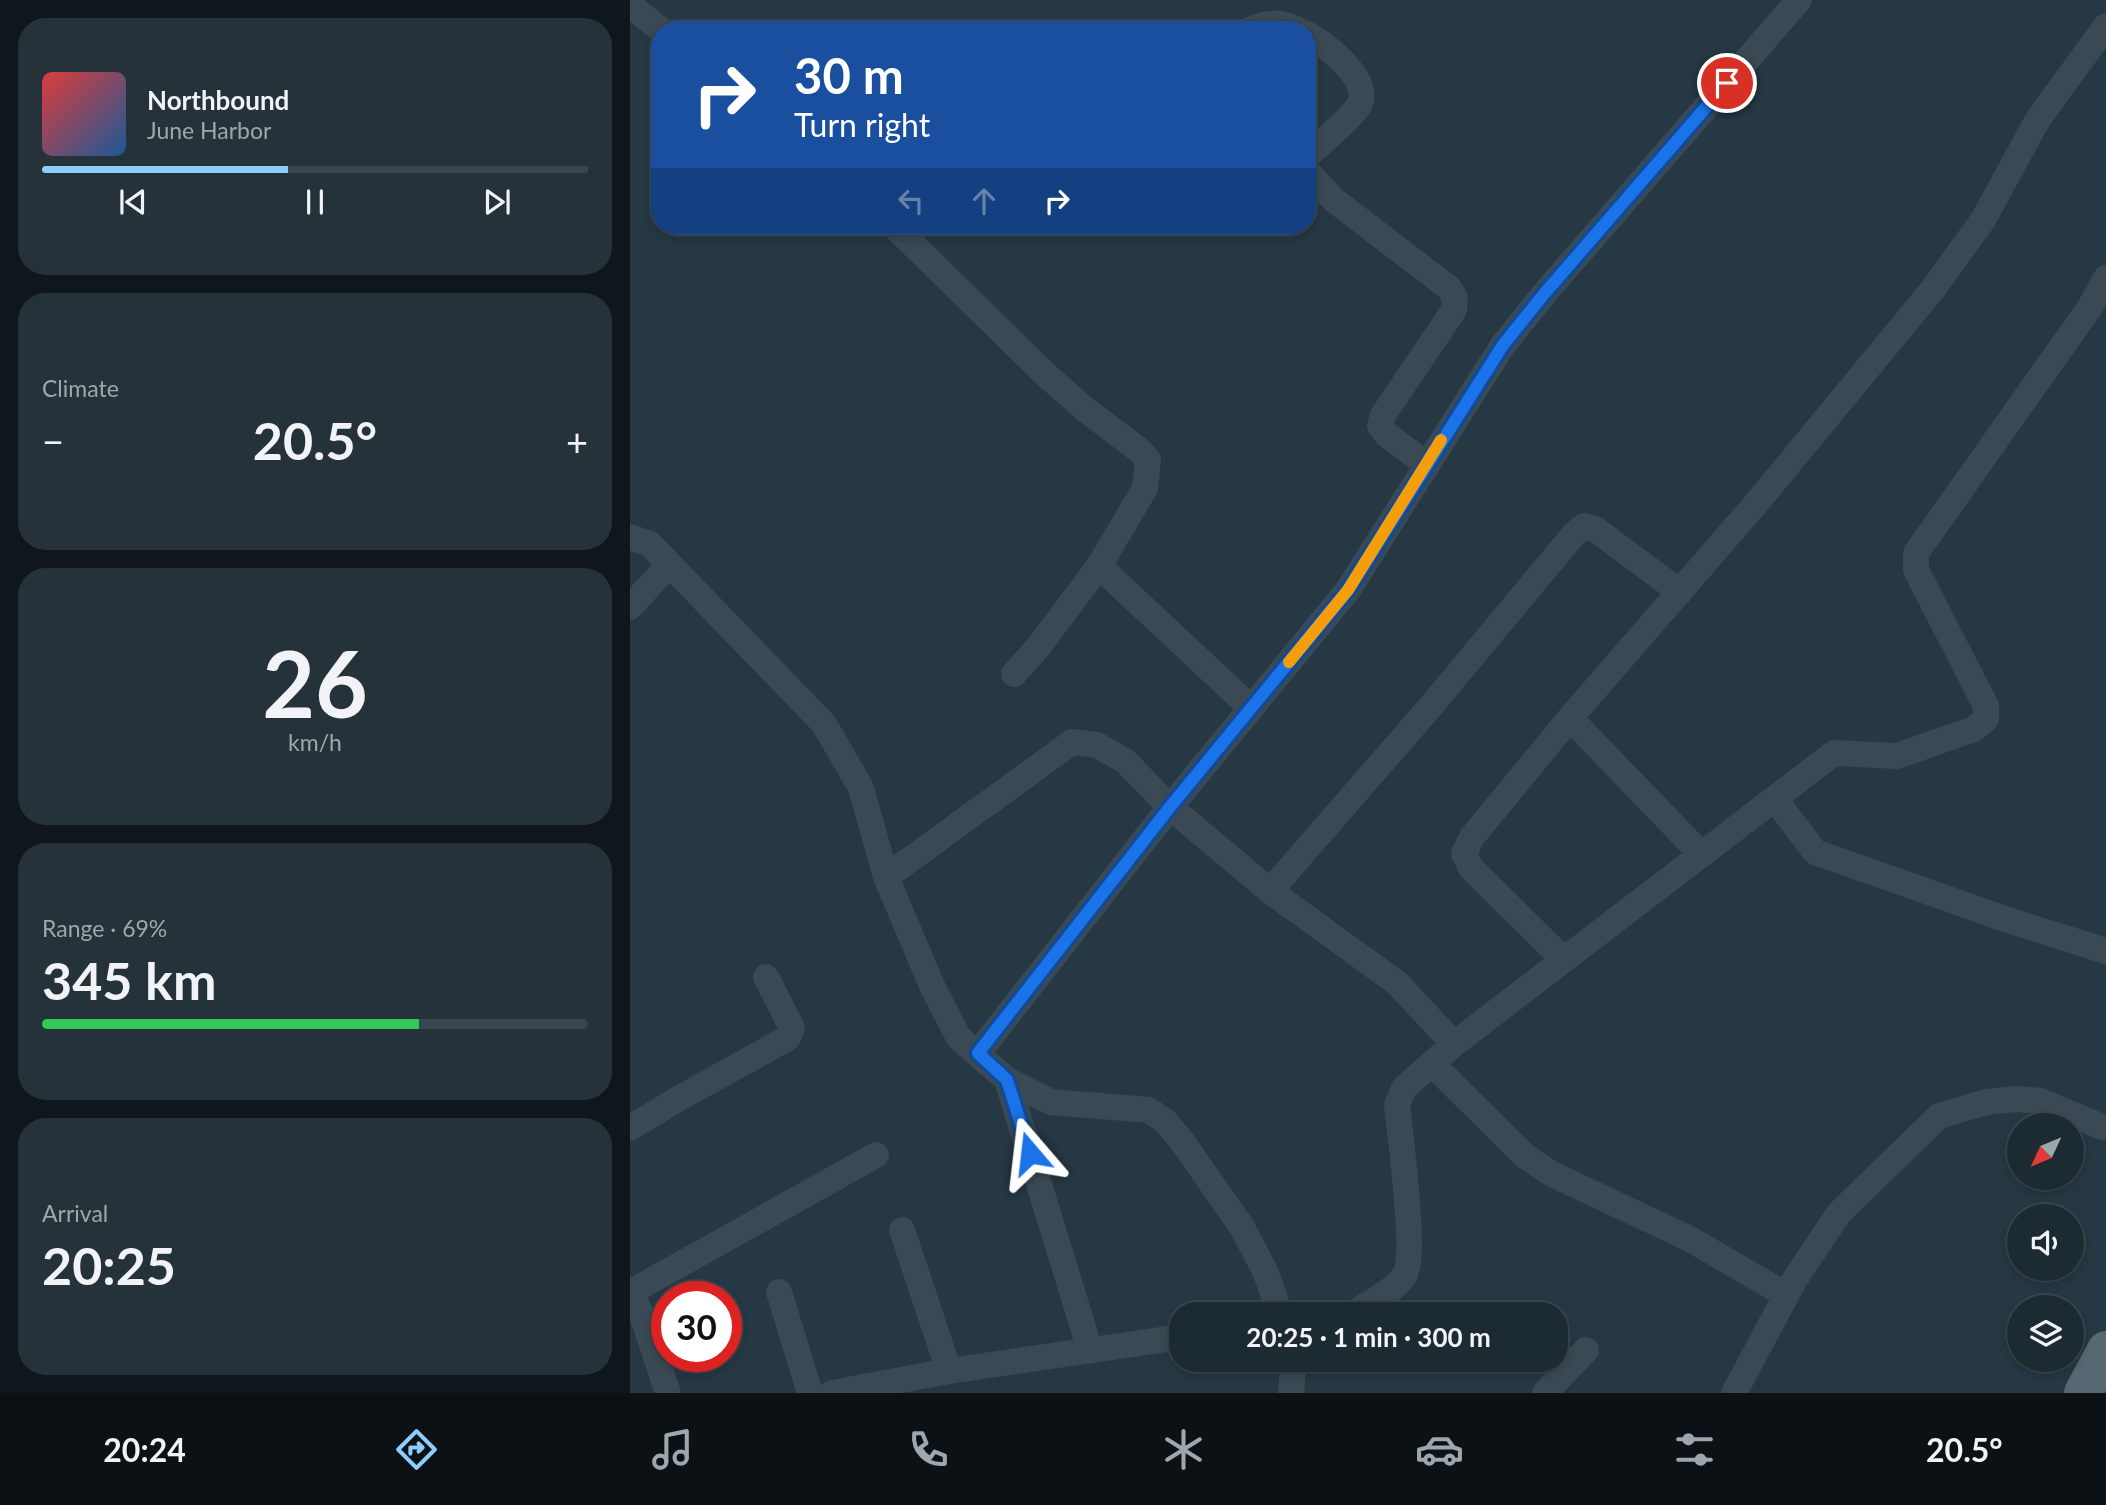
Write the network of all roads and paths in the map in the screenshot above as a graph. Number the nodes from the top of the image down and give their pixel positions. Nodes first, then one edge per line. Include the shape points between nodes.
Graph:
1 (1799, 0) edge
2 (630, 5) edge
3 (651, 22) edge
4 (2106, 26) edge
5 (1316, 38) edge
6 (1316, 147) edge
7 (1316, 181) edge
8 (903, 235) edge
9 (2106, 278) edge
10 (1426, 464) junction
11 (630, 537) edge
12 (669, 565) junction
13 (1099, 566) junction
14 (1680, 592) junction
15 (630, 607) edge
16 (1014, 674) dead end
17 (1251, 708) junction
18 (1570, 718) junction
19 (1774, 799) junction
20 (1170, 807) junction
21 (1702, 855) junction
22 (886, 877) junction
23 (1270, 891) junction
24 (2106, 951) edge
25 (1564, 960) junction
26 (766, 977) dead end
27 (1454, 1044) junction
28 (978, 1053) junction
29 (1432, 1063) junction
30 (1007, 1080) junction
31 (2102, 1127) dead end
32 (630, 1128) edge
33 (876, 1155) dead end
34 (902, 1230) dead end
35 (630, 1291) edge
36 (779, 1292) dead end
37 (1786, 1295) junction
38 (1274, 1302) edge
39 (1370, 1302) edge
40 (1169, 1339) edge
41 (1090, 1350) junction
42 (1586, 1350) dead end
43 (2106, 1350) edge
44 (948, 1371) junction
45 (1293, 1372) edge
46 (668, 1393) edge
47 (810, 1393) edge
48 (832, 1393) edge
49 (1291, 1393) edge
50 (1545, 1393) edge
51 (1734, 1393) edge
52 (2083, 1393) edge

1 - 10 street via 1503,345
2 - 3 street
4 - 14 street via 2038,119 1983,220 1933,289
5 - 6 street via 1354,75 1362,93 1359,105
7 - 10 street via 1334,200 1449,288 1455,298 1454,310 1380,426
8 - 13 street via 1046,375 1148,460 1145,488
9 - 19 street via 1916,553 1916,570 1986,706 1986,719 1974,729 1897,755 1834,753
10 - 17 street via 1348,590
11 - 12 street via 650,544
12 - 15 street
12 - 22 street via 824,724 861,788
13 - 16 street
13 - 17 street
14 - 18 street
14 - 23 street via 1595,528 1584,526
17 - 20 street
18 - 21 street
18 - 25 street via 1472,837 1464,853 1471,868
19 - 21 street
19 - 24 street via 1815,852
20 - 22 street via 1125,761 1097,745 1072,742
20 - 23 street
20 - 28 street
21 - 25 street
22 - 28 street via 958,1038
23 - 27 street via 1398,983
25 - 27 street
26 - 32 street via 792,1028 788,1038
27 - 29 street
28 - 30 street
29 - 37 street via 1525,1156 1543,1168 1690,1239
29 - 39 street via 1404,1088 1397,1105 1409,1228 1406,1273
30 - 38 street via 1051,1102 1149,1110 1166,1122 1242,1227 1266,1273
30 - 41 street
31 - 37 street via 2029,1100 1986,1102 1939,1116 1839,1213
33 - 35 street
34 - 44 street
35 - 46 street
36 - 47 street
37 - 51 street
40 - 41 street
41 - 44 street
42 - 50 street
43 - 52 main road
44 - 48 street
45 - 49 street

